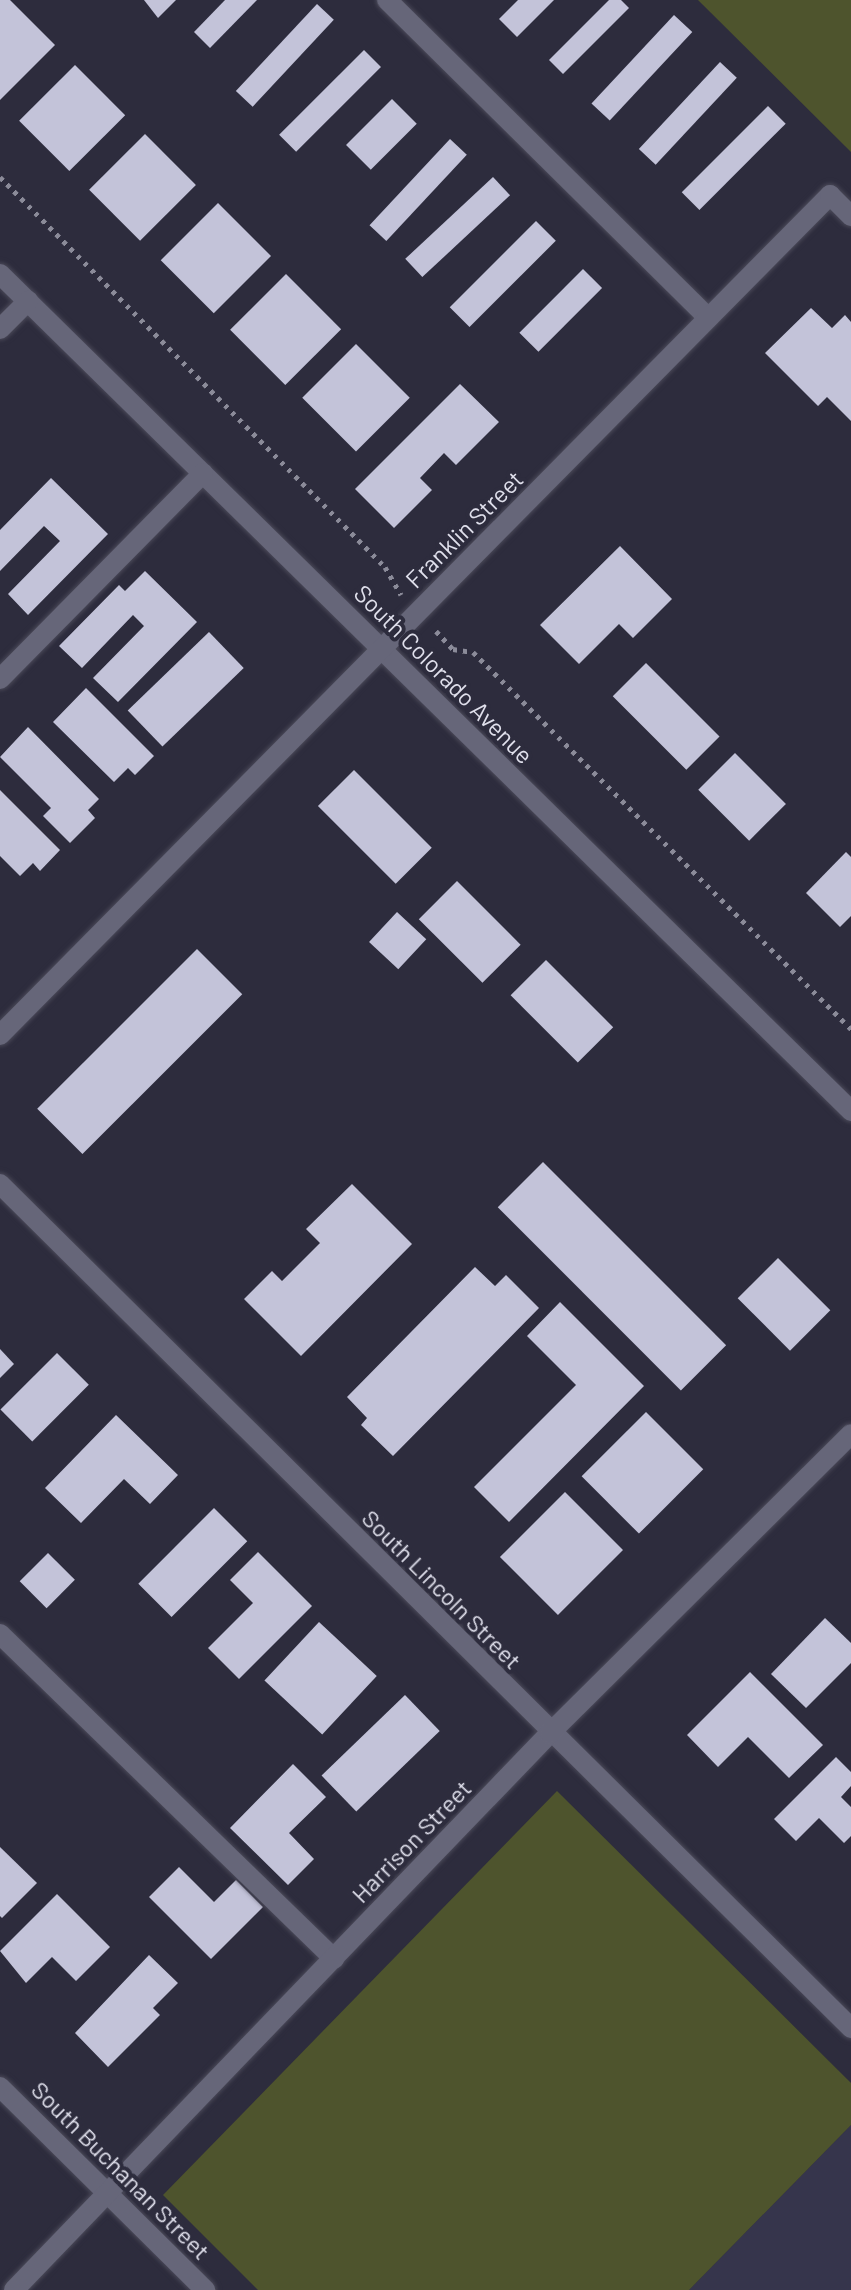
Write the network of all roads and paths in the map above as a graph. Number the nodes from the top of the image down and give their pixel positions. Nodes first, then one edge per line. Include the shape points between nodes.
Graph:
1 (387, 0) edge
2 (0, 177) edge
3 (851, 216) edge
4 (0, 274) edge
5 (28, 301) junction
6 (708, 318) junction
7 (0, 329) edge
8 (203, 473) junction
9 (392, 585) dead end
10 (381, 648) junction
11 (453, 649) dead end
12 (0, 679) edge
13 (851, 1029) edge
14 (0, 1035) edge
15 (851, 1111) edge
16 (0, 1184) edge
17 (851, 1434) edge
18 (0, 1634) edge
19 (550, 1733) junction
20 (334, 1959) junction
21 (851, 2028) edge
22 (0, 2087) edge
23 (109, 2194) junction
24 (14, 2290) edge
25 (205, 2290) edge

1 - 6 street
2 - 9 path via 385,567
3 - 6 street, Franklin Street via 830,195
4 - 5 street, South Colorado Avenue
5 - 7 street
5 - 8 street, South Colorado Avenue
6 - 10 street, Franklin Street
8 - 10 street, South Colorado Avenue
8 - 12 street
10 - 14 street, Franklin Street
10 - 15 street, South Colorado Avenue
11 - 13 path via 473,652
16 - 19 street, South Lincoln Street
17 - 19 street, Harrison Street
18 - 20 street
19 - 20 street, Harrison Street
19 - 21 street, South Lincoln Street
20 - 23 street, Harrison Street
22 - 23 street, South Buchanan Street
23 - 24 street, Harrison Street
23 - 25 street, South Buchanan Street

